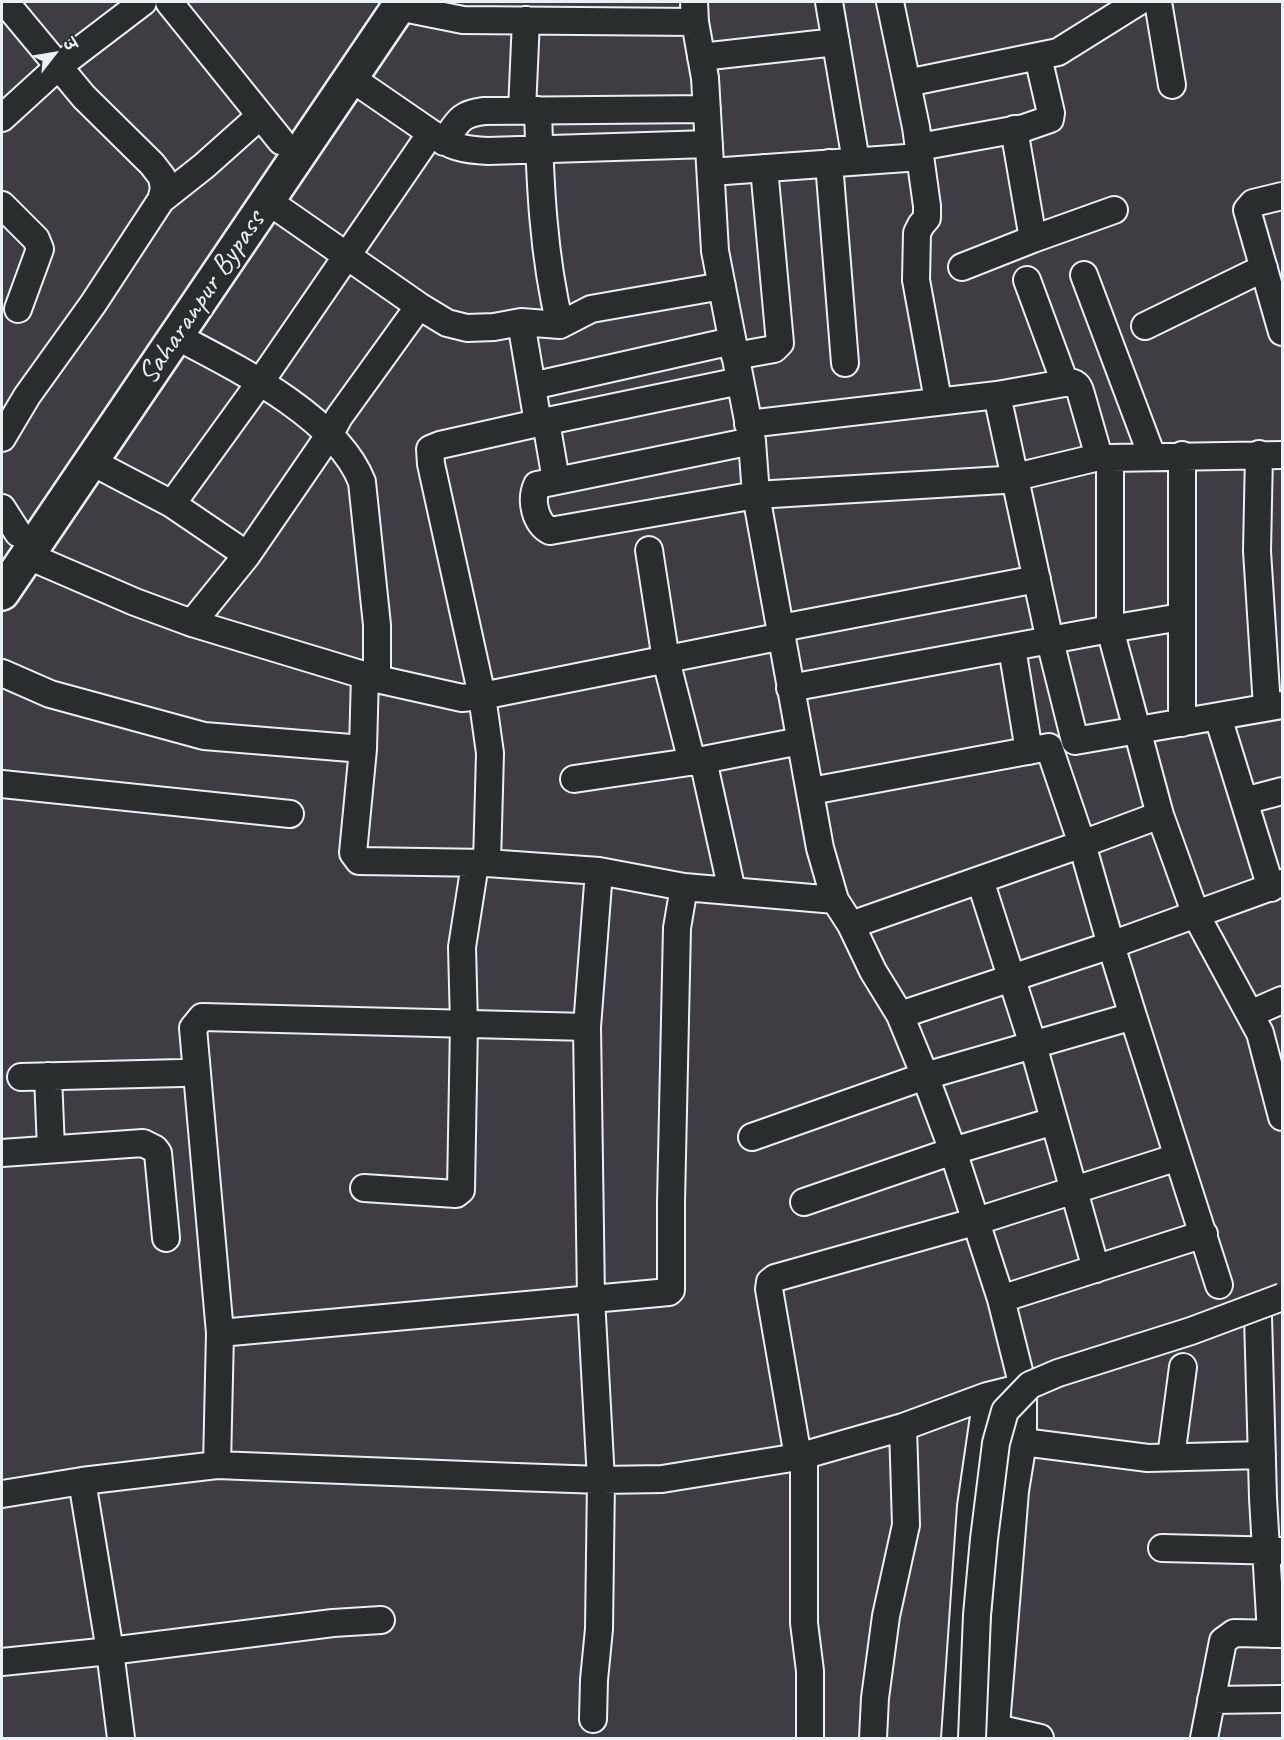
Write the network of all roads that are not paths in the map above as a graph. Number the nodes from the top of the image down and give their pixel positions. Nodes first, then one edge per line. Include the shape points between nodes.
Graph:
1 (5, 2) edge
2 (143, 2) edge
3 (169, 2) edge
4 (830, 2) edge
5 (890, 2) edge
6 (1138, 2) edge
7 (1158, 2) edge
8 (391, 3) edge
9 (695, 12) edge
10 (526, 20) junction
11 (836, 42) junction
12 (701, 57) junction
13 (1038, 57) junction
14 (59, 66) junction
15 (351, 78) junction
16 (907, 83) junction
17 (1172, 85) dead end
18 (707, 109) junction
19 (530, 110) junction
20 (260, 116) junction
21 (2, 118) edge
22 (1014, 129) junction
23 (438, 138) junction
24 (281, 141) junction
25 (709, 144) junction
26 (539, 150) junction
27 (919, 152) junction
28 (856, 161) junction
29 (829, 163) junction
30 (764, 168) junction
31 (711, 172) junction
32 (1282, 195) edge
33 (161, 200) junction
34 (268, 201) junction
35 (2, 205) edge
36 (1114, 210) dead end
37 (1034, 239) junction
38 (347, 255) junction
39 (962, 267) dead end
40 (1264, 268) junction
41 (1084, 275) dead end
42 (1028, 280) dead end
43 (722, 286) junction
44 (419, 306) junction
45 (18, 309) dead end
46 (521, 322) junction
47 (560, 325) junction
48 (1145, 326) dead end
49 (1282, 332) edge
50 (176, 336) junction
51 (734, 349) junction
52 (845, 363) dead end
53 (261, 381) junction
54 (740, 381) junction
55 (1065, 383) junction
56 (532, 386) junction
57 (997, 395) junction
58 (938, 400) junction
59 (542, 422) junction
60 (750, 432) junction
61 (330, 434) junction
62 (2, 438) edge
63 (1271, 454) edge
64 (1182, 455) junction
65 (1152, 456) junction
66 (1104, 457) junction
67 (90, 461) junction
68 (1016, 478) junction
69 (556, 480) junction
70 (756, 495) junction
71 (172, 504) junction
72 (12, 539) edge
73 (649, 549) dead end
74 (247, 555) junction
75 (1037, 579) junction
76 (2, 593) edge
77 (1181, 617) junction
78 (192, 623) junction
79 (1110, 629) junction
80 (782, 632) junction
81 (1050, 641) junction
82 (1012, 648) junction
83 (666, 660) junction
84 (2, 673) edge
85 (371, 677) junction
86 (790, 688) junction
87 (482, 696) junction
88 (1275, 706) edge
89 (1218, 717) junction
90 (1182, 723) junction
91 (1137, 730) junction
92 (800, 741) junction
93 (1075, 741) junction
94 (363, 749) junction
95 (1039, 749) junction
96 (697, 761) junction
97 (574, 779) dead end
98 (2, 784) edge
99 (811, 791) junction
100 (1282, 791) edge
101 (1244, 801) junction
102 (290, 814) dead end
103 (1160, 815) junction
104 (1082, 844) junction
105 (481, 864) junction
106 (599, 871) junction
107 (980, 880) junction
108 (1277, 886) edge
109 (684, 887) junction
110 (732, 891) junction
111 (835, 900) junction
112 (1196, 915) junction
113 (851, 925) junction
114 (1111, 945) junction
115 (1010, 978) junction
116 (1282, 1000) edge
117 (1250, 1014) junction
118 (900, 1015) junction
119 (1133, 1016) junction
120 (464, 1024) junction
121 (587, 1027) junction
122 (1033, 1045) junction
123 (182, 1073) dead end
124 (48, 1076) junction
125 (925, 1076) junction
126 (21, 1077) dead end
127 (1282, 1117) edge
128 (1054, 1121) junction
129 (752, 1137) dead end
130 (51, 1149) junction
131 (952, 1151) junction
132 (2, 1153) edge
133 (1178, 1157) junction
134 (364, 1188) dead end
135 (1073, 1191) junction
136 (804, 1202) dead end
137 (974, 1222) junction
138 (1204, 1234) junction
139 (166, 1238) dead end
140 (1096, 1269) junction
141 (1219, 1284) dead end
142 (591, 1298) junction
143 (1282, 1298) edge
144 (1001, 1299) junction
145 (1258, 1317) dead end
146 (220, 1333) junction
147 (1183, 1367) dead end
148 (1023, 1387) junction
149 (987, 1396) junction
150 (903, 1427) junction
151 (1023, 1442) junction
152 (1269, 1445) edge
153 (801, 1456) junction
154 (1171, 1457) junction
155 (217, 1465) junction
156 (601, 1480) junction
157 (82, 1481) junction
158 (2, 1494) edge
159 (1162, 1548) dead end
160 (1275, 1551) edge
161 (381, 1620) dead end
162 (1277, 1634) edge
163 (110, 1651) junction
164 (2, 1662) edge
165 (1282, 1698) edge
166 (1211, 1700) junction
167 (593, 1719) dead end
168 (995, 1733) edge
169 (122, 1738) edge
170 (810, 1738) edge
171 (873, 1738) edge
172 (955, 1738) edge
173 (972, 1738) edge
174 (1040, 1738) edge
175 (1204, 1738) edge

1 - 14 street
2 - 14 street
3 - 20 street
4 - 11 street
5 - 16 street
6 - 13 street via 1058,52
7 - 17 street
8 - 10 street via 463,20
8 - 15 main road, Saharanpur Bypass
8 - 24 main road
9 - 10 street
9 - 12 street
10 - 19 street
11 - 12 street
11 - 28 street
12 - 18 street
13 - 16 street
13 - 22 street via 1050,118
14 - 21 street
14 - 33 street via 162,177
15 - 23 street
15 - 34 main road, Saharanpur Bypass
16 - 27 street
18 - 19 street
18 - 25 street
19 - 23 street via 468,113
19 - 26 street
20 - 24 street
20 - 33 street
22 - 27 street
22 - 37 street
23 - 26 street via 464,150
23 - 38 street
24 - 72 main road
25 - 26 street
25 - 31 street
26 - 47 street via 545,237
27 - 28 street
27 - 58 street via 927,218 917,233 916,280
28 - 29 street
29 - 30 street
29 - 52 street
30 - 31 street
30 - 51 street via 780,343 774,349
31 - 43 street via 715,251
32 - 40 street via 1253,203 1247,210
33 - 62 street
34 - 38 street
34 - 50 main road, Saharanpur Bypass
35 - 45 street via 36,239 40,249
36 - 37 street
37 - 39 street
38 - 44 street
38 - 53 street
40 - 48 street
40 - 49 street
41 - 65 street
42 - 55 street
43 - 47 street via 591,309
43 - 51 street
44 - 46 street via 447,323 467,328
44 - 61 street
46 - 47 street
46 - 56 street
50 - 53 street
50 - 67 main road, Saharanpur Bypass
51 - 54 street
51 - 56 street
53 - 61 street
53 - 71 street
54 - 59 street
54 - 60 street
55 - 57 street
55 - 66 street via 1078,386
56 - 59 street
57 - 58 street
57 - 68 street
58 - 60 street
59 - 69 street
59 - 87 street via 430,449
60 - 69 street
60 - 70 street
61 - 74 street
61 - 85 street via 363,482 377,625
63 - 64 street
63 - 88 street via 1257,552
64 - 65 street
64 - 77 street
65 - 66 street
66 - 68 street
66 - 79 street
67 - 71 street
67 - 72 main road, Saharanpur Bypass
68 - 70 street
68 - 75 street
69 - 70 street via 535,489 537,516 550,531
70 - 80 street
71 - 74 street
72 - 76 main road, Saharanpur Bypass
72 - 78 street via 135,602
73 - 83 street
74 - 78 street
75 - 80 street
75 - 81 street
77 - 79 street
77 - 90 street
78 - 85 street
79 - 81 street
79 - 91 street
80 - 83 street
80 - 86 street
81 - 82 street
81 - 93 street
82 - 86 street
82 - 95 street
83 - 87 street
83 - 96 street
84 - 94 street via 50,694 204,736
85 - 87 street via 462,698
85 - 94 street
86 - 92 street
87 - 105 street via 490,753
88 - 89 street
89 - 90 street
89 - 101 street
90 - 91 street
91 - 93 street
91 - 103 street
92 - 96 street
92 - 99 street
93 - 95 street
94 - 105 street via 353,853 359,861
95 - 99 street
95 - 104 street
96 - 97 street
96 - 110 street
98 - 102 street
99 - 111 street via 820,848
100 - 101 street
101 - 108 street
103 - 104 street
103 - 112 street
104 - 107 street
104 - 114 street
105 - 106 street
105 - 120 street via 462,947
106 - 109 street
106 - 121 street
107 - 113 street
107 - 115 street
108 - 112 street
109 - 110 street
109 - 142 street via 677,928 672,1287 669,1292
110 - 111 street
111 - 113 street
112 - 114 street
112 - 117 street
113 - 118 street
114 - 115 street
114 - 119 street
115 - 118 street
115 - 122 street
116 - 117 street
117 - 127 street via 1260,1034
118 - 125 street
119 - 122 street
119 - 133 street
120 - 121 street
120 - 134 street via 461,1190 456,1194
120 - 146 street via 202,1017 197,1021 193,1028
121 - 142 street
122 - 125 street
122 - 128 street
123 - 124 street
124 - 126 street
124 - 130 street
125 - 129 street
125 - 131 street
128 - 131 street
128 - 135 street
130 - 132 street
130 - 139 street via 142,1143 155,1149
131 - 136 street
131 - 137 street
133 - 135 street
133 - 138 street
135 - 137 street
135 - 140 street
137 - 144 street
137 - 153 street via 770,1282
138 - 140 street
138 - 141 street
140 - 144 street
142 - 146 street
142 - 156 street
143 - 173 street, bridge via 1058,1373 1030,1385 1005,1411 996,1443 984,1539
144 - 148 street
145 - 152 street
146 - 155 street
147 - 154 street
148 - 149 street
148 - 151 street
149 - 150 street
149 - 172 street via 971,1506
150 - 153 street
150 - 171 street via 906,1525 886,1616
151 - 154 street via 1148,1458
151 - 168 street via 1015,1491
152 - 154 street
152 - 160 street
153 - 156 street via 662,1479
153 - 170 street
155 - 156 street
155 - 157 street
156 - 167 street
157 - 158 street
157 - 163 street
159 - 160 street
160 - 162 street
161 - 163 street
162 - 166 street via 1234,1633 1223,1641
163 - 164 street
163 - 169 street
165 - 166 street
166 - 175 street
168 - 174 street

